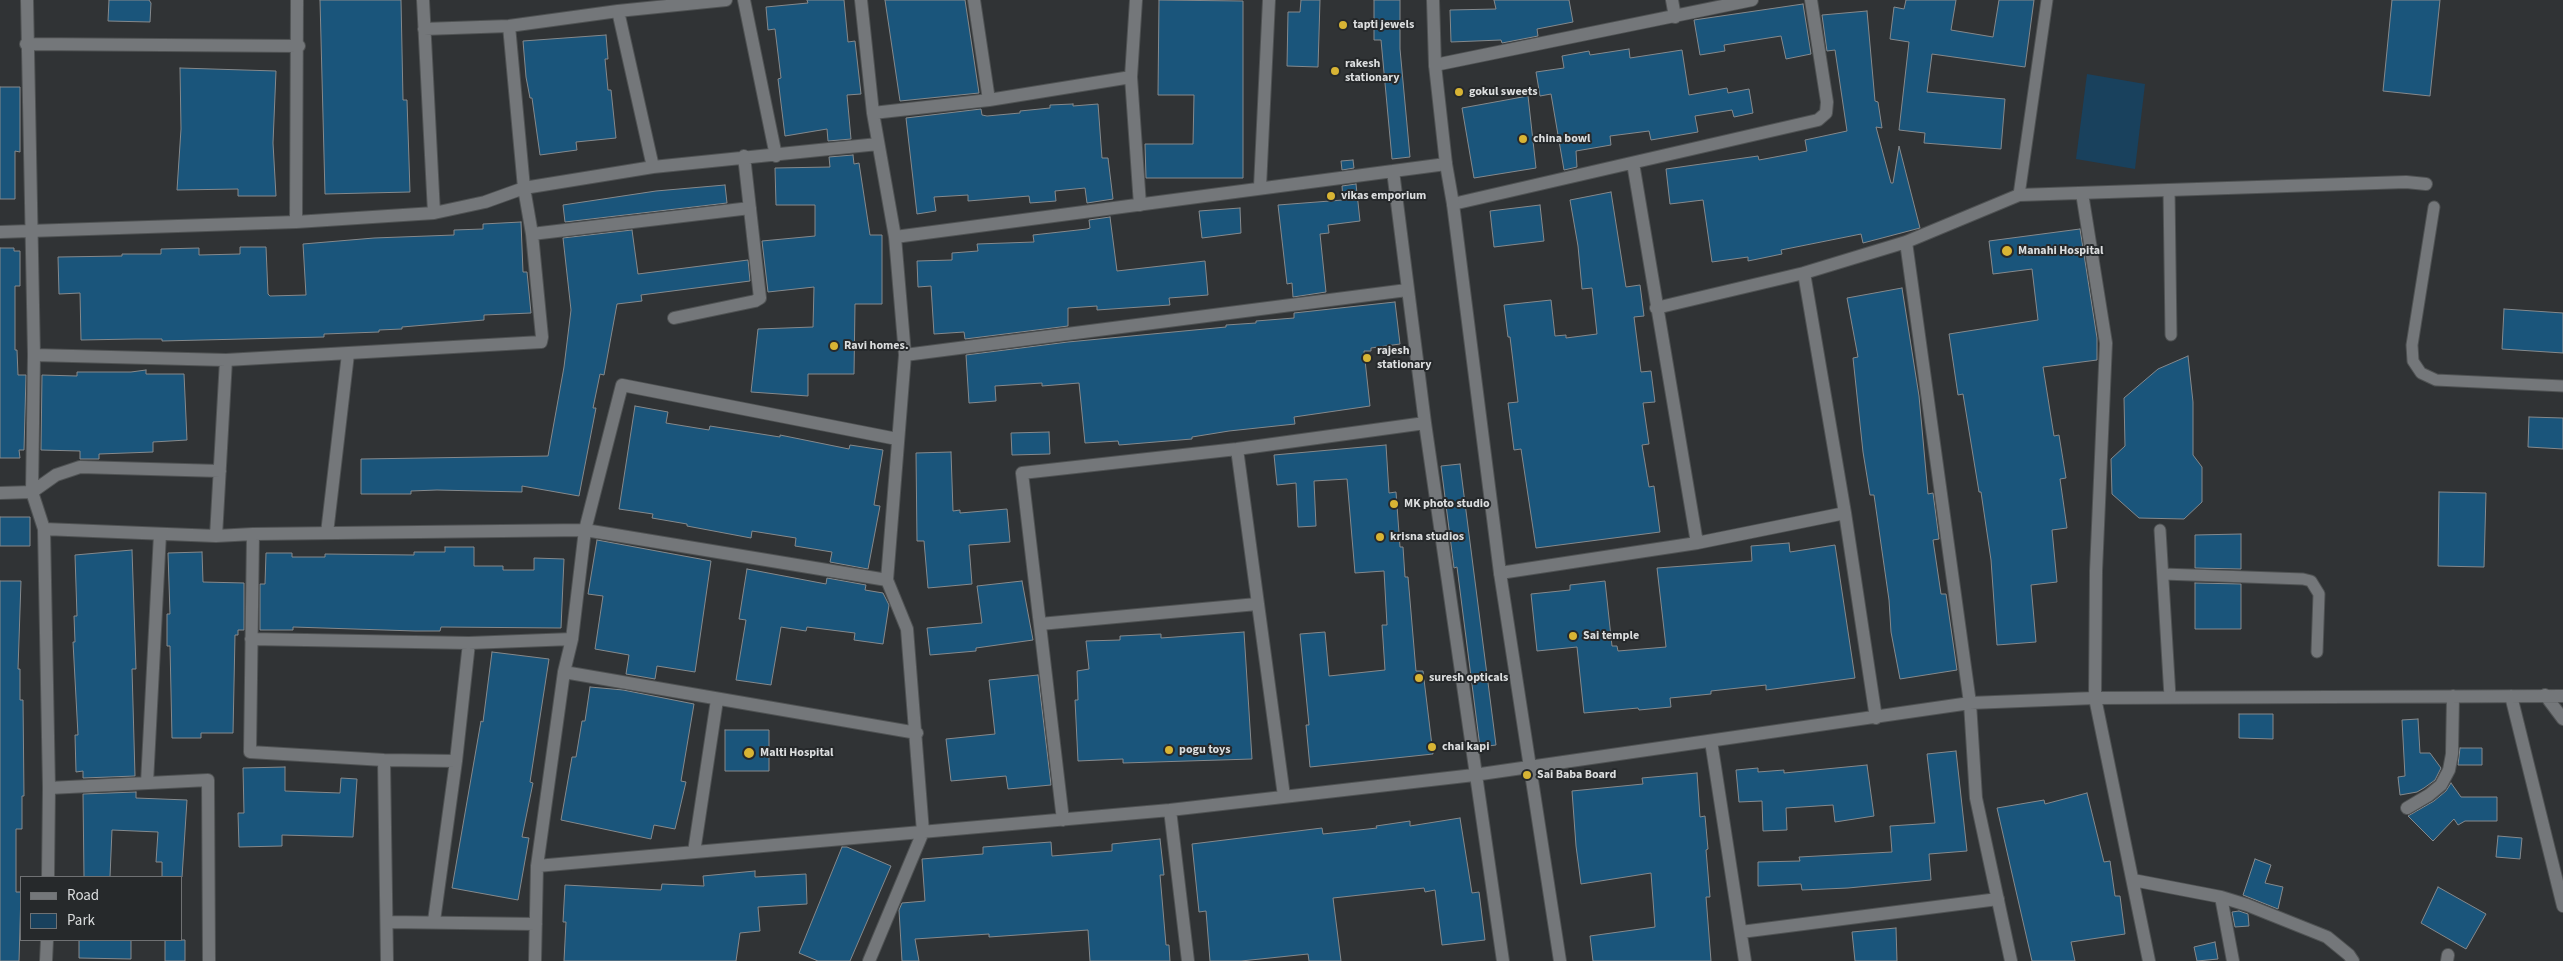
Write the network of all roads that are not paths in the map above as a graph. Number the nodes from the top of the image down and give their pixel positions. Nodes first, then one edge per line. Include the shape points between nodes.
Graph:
1 (27, 0) edge
2 (297, 0) edge
3 (423, 0) edge
4 (726, 0) edge
5 (744, 0) edge
6 (861, 0) edge
7 (974, 0) edge
8 (1136, 0) edge
9 (1269, 0) edge
10 (1433, 0) edge
11 (1672, 0) edge
12 (1752, 0) edge
13 (1811, 0) edge
14 (2047, 0) edge
15 (618, 11) junction
16 (1675, 17) junction
17 (508, 26) junction
18 (424, 29) junction
19 (26, 44) junction
20 (298, 46) junction
21 (1435, 65) junction
22 (1131, 77) junction
23 (989, 100) junction
24 (873, 113) junction
25 (878, 144) junction
26 (744, 156) junction
27 (776, 156) junction
28 (1633, 163) junction
29 (1446, 164) junction
30 (653, 167) junction
31 (1393, 171) junction
32 (2426, 184) dead end
33 (1260, 187) junction
34 (524, 188) junction
35 (2169, 190) junction
36 (2082, 193) junction
37 (2018, 195) junction
38 (1453, 204) junction
39 (1140, 205) junction
40 (2434, 207) dead end
41 (750, 208) junction
42 (434, 213) junction
43 (296, 222) junction
44 (32, 231) junction
45 (0, 232) edge
46 (532, 234) junction
47 (895, 237) junction
48 (1906, 242) junction
49 (1804, 273) junction
50 (1407, 290) junction
51 (1656, 308) junction
52 (674, 318) dead end
53 (2171, 336) dead end
54 (348, 354) junction
55 (34, 355) junction
56 (905, 355) junction
57 (226, 360) junction
58 (2563, 386) edge
59 (1424, 423) junction
60 (897, 439) junction
61 (1237, 449) junction
62 (220, 471) junction
63 (32, 492) junction
64 (0, 493) edge
65 (1845, 513) junction
66 (44, 529) junction
67 (586, 530) junction
68 (2160, 530) dead end
69 (327, 533) junction
70 (160, 534) junction
71 (253, 534) junction
72 (216, 536) junction
73 (1696, 542) junction
74 (1500, 573) junction
75 (2163, 574) junction
76 (887, 580) junction
77 (1257, 604) junction
78 (1040, 624) junction
79 (251, 639) junction
80 (572, 639) junction
81 (469, 643) junction
82 (2317, 652) dead end
83 (564, 672) junction
84 (2545, 695) junction
85 (2453, 696) junction
86 (2512, 696) junction
87 (2563, 696) edge
88 (2170, 697) junction
89 (2096, 698) junction
90 (717, 700) junction
91 (1970, 703) junction
92 (1876, 718) junction
93 (2563, 719) edge
94 (917, 733) junction
95 (1710, 741) junction
96 (384, 760) junction
97 (456, 762) junction
98 (1530, 766) junction
99 (1474, 775) junction
100 (146, 783) junction
101 (49, 788) junction
102 (1284, 796) junction
103 (2407, 808) dead end
104 (1170, 810) junction
105 (1063, 820) junction
106 (923, 832) junction
107 (694, 852) junction
108 (537, 866) junction
109 (48, 876) edge
110 (2133, 880) junction
111 (2221, 897) junction
112 (1998, 898) junction
113 (2563, 906) edge
114 (434, 921) junction
115 (387, 922) junction
116 (536, 924) junction
117 (1741, 932) junction
118 (47, 941) edge
119 (46, 961) edge
120 (209, 961) edge
121 (387, 961) edge
122 (535, 961) edge
123 (869, 961) edge
124 (1188, 961) edge
125 (1503, 961) edge
126 (1560, 961) edge
127 (1745, 961) edge
128 (2011, 961) edge
129 (2149, 961) edge
130 (2233, 961) edge
131 (2353, 961) edge

1 - 19 street
2 - 20 street
3 - 18 street
4 - 15 street
5 - 27 street
6 - 24 street
7 - 23 street
8 - 22 street
9 - 33 street
10 - 21 street
11 - 16 street
12 - 16 street
13 - 28 street via 1828,102 1826,113 1818,120
14 - 37 lane
15 - 17 street
15 - 30 street
16 - 21 street
17 - 18 street
17 - 34 street
18 - 42 street
19 - 20 street
19 - 44 street
20 - 43 street
21 - 29 street
22 - 23 street
22 - 39 street
23 - 24 street
24 - 25 street
25 - 27 street
25 - 47 street
26 - 27 street
26 - 30 street
26 - 41 street
28 - 38 street
28 - 51 street
29 - 31 street
29 - 38 street
30 - 34 street
31 - 33 street
31 - 50 street
32 - 35 street
33 - 39 street
34 - 42 street via 485,202
34 - 46 street
35 - 36 street
35 - 53 lane
36 - 37 street
36 - 89 street via 2106,343 2096,571
37 - 48 street
38 - 74 street
39 - 47 street
40 - 58 lane via 2412,345 2413,361 2420,374 2436,380
41 - 46 street
41 - 52 street via 760,298
42 - 43 street
43 - 44 street
44 - 45 street
44 - 55 street
46 - 54 street via 541,342
47 - 56 street
48 - 49 street
48 - 91 street
49 - 51 street
49 - 65 street
50 - 56 street
50 - 59 street
51 - 73 street
54 - 57 street
54 - 69 street
55 - 57 street
55 - 63 street
56 - 60 street
57 - 62 street
59 - 61 street
59 - 99 street
60 - 67 street via 622,385
60 - 76 street
61 - 77 street
61 - 78 street via 1022,472
62 - 63 street via 80,467 56,475
62 - 72 street
63 - 64 street
63 - 66 street
65 - 73 street
65 - 92 street
66 - 70 street
66 - 101 street
67 - 69 street
67 - 76 street
67 - 80 street
68 - 75 lane
69 - 71 street
70 - 72 street
70 - 100 street
71 - 72 street
71 - 79 street
73 - 74 street
74 - 98 street
75 - 82 lane via 2303,579 2311,582 2319,594
75 - 88 lane
76 - 94 street via 908,629
77 - 78 street
77 - 102 street
78 - 105 street
79 - 81 street
79 - 96 street via 250,752
80 - 81 street
80 - 83 street
81 - 97 street
83 - 90 street
83 - 108 street
84 - 86 street
84 - 87 street
84 - 93 street
85 - 86 street
85 - 88 street
85 - 103 street via 2449,770 2441,785 2429,796
86 - 113 street
88 - 89 street
89 - 91 street
89 - 110 street
90 - 94 street
90 - 107 street
91 - 92 street
91 - 112 street via 1976,798
92 - 95 street
94 - 106 street
95 - 98 street
95 - 117 street
96 - 97 street
96 - 115 street
97 - 114 street
98 - 99 street
98 - 126 street
99 - 102 street
99 - 125 street
100 - 101 street
100 - 120 street via 208,780
101 - 109 street
102 - 104 street
104 - 105 street
104 - 124 street
105 - 106 street
106 - 107 street
106 - 123 street
107 - 108 street
108 - 116 street
110 - 111 street
110 - 129 street
111 - 130 street
111 - 131 street via 2326,938
112 - 117 street
112 - 128 street
114 - 115 street
114 - 116 street
115 - 121 street
116 - 122 street
117 - 127 street
118 - 119 street

